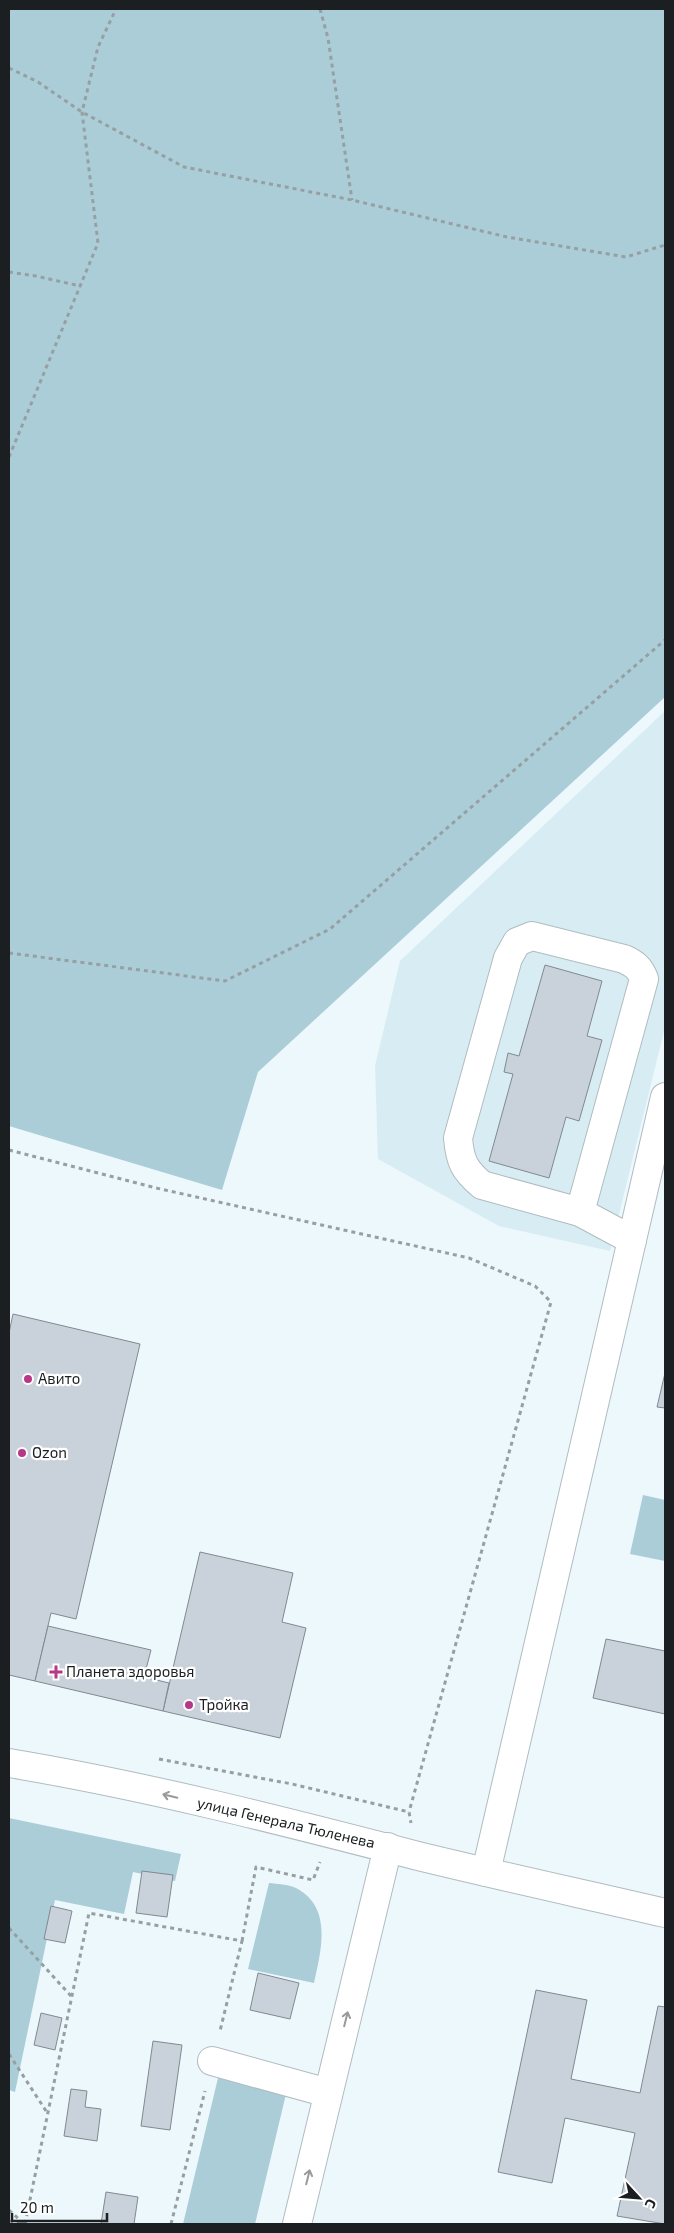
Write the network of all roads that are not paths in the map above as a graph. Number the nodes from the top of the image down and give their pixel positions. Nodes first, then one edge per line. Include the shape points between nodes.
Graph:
1 (655, 982) edge
2 (665, 1097) edge
3 (580, 1212) junction
4 (632, 1240) junction
5 (9, 1763) edge
6 (388, 1847) junction
7 (486, 1872) junction
8 (665, 1913) edge
9 (212, 2061) road end
10 (328, 2094) junction
11 (297, 2224) edge

1 - 3 street
1 - 3 street via 624,959 538,936 517,942 508,958 458,1138 460,1157 469,1174 482,1185
2 - 4 street
3 - 4 street
4 - 7 street
6 -> 5 street, улица Генерала Тюленева via 72,1773
6 - 7 street
10 -> 6 street, улица Генерала Тюленева
7 - 8 street
9 - 10 street
11 -> 10 street, улица Генерала Тюленева

